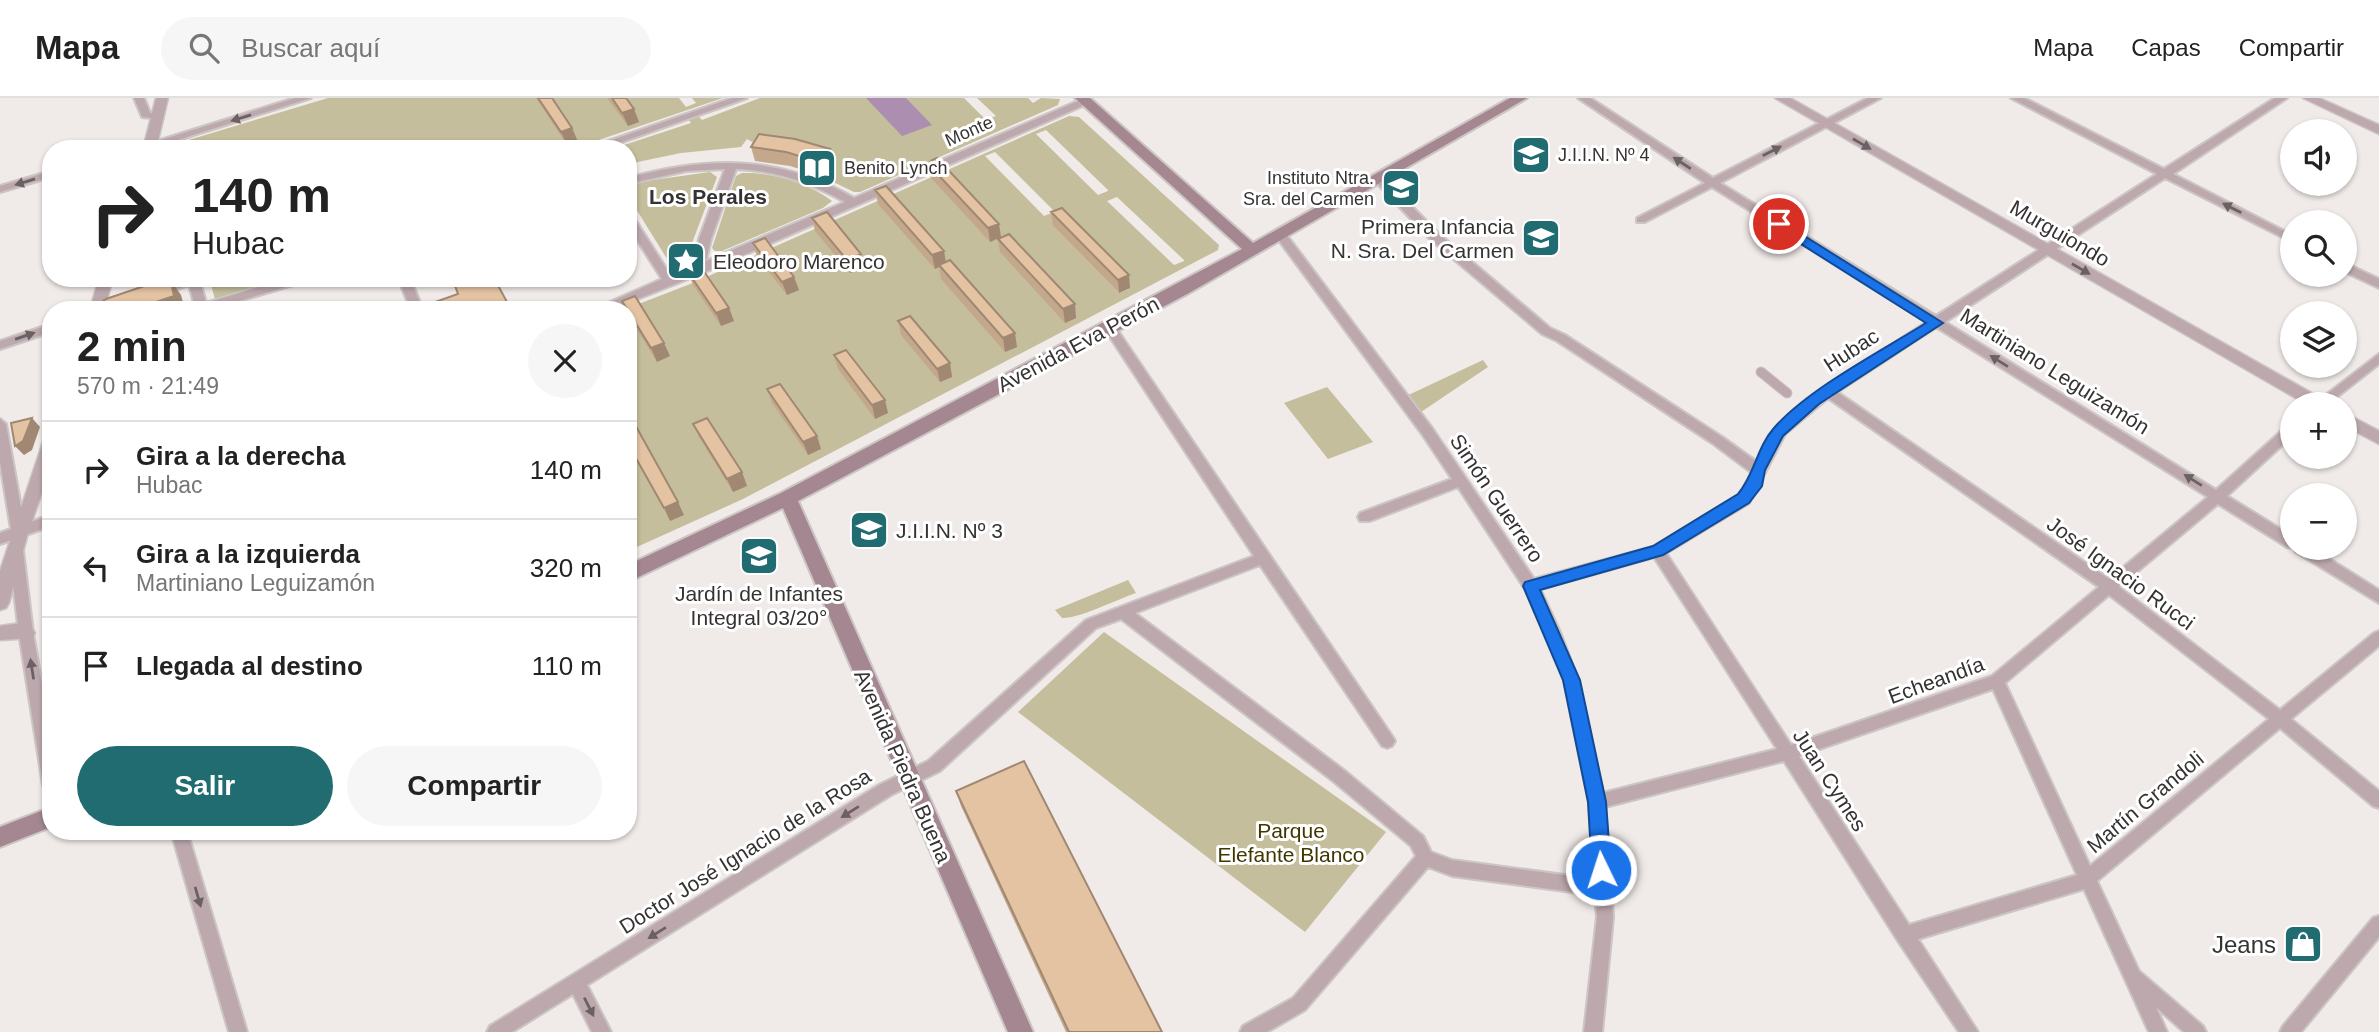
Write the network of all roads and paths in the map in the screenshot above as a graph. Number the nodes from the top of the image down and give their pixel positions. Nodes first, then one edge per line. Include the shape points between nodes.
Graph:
1 (139, 98) edge
2 (162, 98) edge
3 (306, 98) edge
4 (741, 98) edge
5 (1520, 98) edge
6 (1583, 98) edge
7 (1781, 98) edge
8 (1877, 98) edge
9 (2016, 98) edge
10 (2282, 98) edge
11 (2309, 98) edge
12 (1083, 99) edge
13 (156, 117) junction
14 (1826, 123) junction
15 (2379, 130) edge
16 (148, 140) edge
17 (168, 140) edge
18 (617, 140) edge
19 (732, 165) junction
20 (2166, 174) junction
21 (42, 177) edge
22 (1378, 178) junction
23 (637, 179) edge
24 (1711, 182) junction
25 (0, 189) edge
26 (854, 203) junction
27 (1642, 220) dead end
28 (637, 231) edge
29 (2280, 233) edge
30 (1281, 235) junction
31 (1252, 250) junction
32 (2049, 250) junction
33 (699, 270) junction
34 (2357, 273) edge
35 (669, 282) junction
36 (2379, 284) edge
37 (170, 287) edge
38 (273, 287) edge
39 (148, 295) edge
40 (228, 301) edge
41 (620, 301) edge
42 (1936, 323) junction
43 (1110, 328) junction
44 (42, 331) edge
45 (0, 345) edge
46 (2379, 358) edge
47 (1761, 372) dead end
48 (1828, 392) junction
49 (2298, 392) edge
50 (2335, 392) edge
51 (1787, 393) dead end
52 (0, 424) edge
53 (2357, 426) edge
54 (2379, 438) edge
55 (2280, 440) edge
56 (42, 468) edge
57 (1758, 470) junction
58 (1461, 481) junction
59 (2218, 496) junction
60 (788, 498) junction
61 (1364, 517) dead end
62 (42, 524) edge
63 (19, 533) junction
64 (2280, 535) edge
65 (0, 539) edge
66 (16, 551) junction
67 (1657, 551) junction
68 (1263, 558) junction
69 (2320, 560) edge
70 (637, 570) edge
71 (1531, 586) junction
72 (2109, 587) junction
73 (2379, 597) edge
74 (0, 603) edge
75 (1121, 611) junction
76 (0, 632) edge
77 (26, 633) junction
78 (2379, 637) edge
79 (1997, 681) junction
80 (2280, 719) junction
81 (42, 730) edge
82 (1387, 741) dead end
83 (1788, 753) junction
84 (909, 780) junction
85 (2379, 801) edge
86 (1597, 802) junction
87 (42, 821) edge
88 (0, 838) edge
89 (182, 840) edge
90 (1425, 858) junction
91 (2086, 880) junction
92 (1603, 888) junction
93 (2379, 924) edge
94 (1904, 935) junction
95 (2133, 975) junction
96 (576, 983) junction
97 (238, 1032) edge
98 (496, 1032) edge
99 (602, 1032) edge
100 (1021, 1032) edge
101 (1249, 1032) edge
102 (1593, 1032) edge
103 (1969, 1032) edge
104 (2158, 1032) edge
105 (2197, 1032) edge
106 (2288, 1032) edge

1 - 13 street via 146,115
2 - 13 street
3 -> 17 street
4 - 18 street
5 - 22 main road, Avenida Eva Perón
24 -> 6 street, Martiniano Leguizamón
7 - 14 street, Murguiondo
8 - 14 street
9 - 20 street
10 - 20 street, Hubac
11 - 15 street
12 - 26 street, Monte
12 - 31 main road
13 - 16 street
24 -> 14 street
14 -> 32 street, Murguiondo
19 - 23 street
19 - 26 street via 800,175 830,186
19 - 33 street via 705,239
29 -> 20 street
20 - 32 street, Hubac
21 -> 25 street
22 - 30 main road, Avenida Eva Perón
22 - 57 street via 1434,236 1546,331
24 - 27 street
24 - 42 street, Martiniano Leguizamón
26 - 33 street, Monte
28 - 35 street
30 - 31 main road, Avenida Eva Perón
30 - 58 street, Simón Guerrero via 1386,372
31 - 43 main road, Avenida Eva Perón
32 - 42 street, Hubac
32 -> 49 street, Murguiondo
33 - 35 street, Monte
34 - 36 street
35 - 41 street, Monte
37 - 39 street
38 - 40 street
42 - 48 street, Hubac
59 -> 42 street, Martiniano Leguizamón
43 - 60 main road, Avenida Eva Perón
43 - 68 street
45 -> 44 street
46 - 50 street
47 - 51 street
48 - 57 street, Hubac via 1778,432
48 - 72 street, José Ignacio Rucci
52 - 63 street
53 - 54 street
55 - 59 street, Echeandía
56 - 63 street
57 - 67 street, Hubac via 1744,499
58 - 61 street
58 - 71 street, Simón Guerrero
59 - 64 street, Martiniano Leguizamón
59 - 72 street, Echeandía
60 - 70 main road, Avenida Eva Perón
60 - 84 main road, Avenida Piedra Buena
62 - 63 street
63 - 65 street
63 - 66 street
66 - 74 street
66 - 77 street
67 - 71 street, Hubac
67 - 83 street, Juan Cymes
68 - 75 street, Doctor José Ignacio de la Rosa
68 - 82 street
69 - 73 street
71 - 86 street, Simón Guerrero via 1571,680
72 - 79 street, Echeandía
72 - 80 street, José Ignacio Rucci
75 - 84 street, Doctor José Ignacio de la Rosa via 1091,624 953,750
75 - 90 street via 1339,776 1417,841
76 - 77 street
81 -> 77 street
78 - 80 street, Martín Grandoli
79 - 83 street, Echeandía
79 - 91 street
80 - 85 street, José Ignacio Rucci
80 - 91 street, Martín Grandoli
83 - 86 street, Echeandía
83 - 94 street, Juan Cymes
84 -> 96 street, Doctor José Ignacio de la Rosa via 885,790
84 - 100 main road, Avenida Piedra Buena
86 - 92 street, Simón Guerrero
87 - 88 main road
89 -> 97 street
90 - 92 street via 1452,868
90 - 101 street via 1299,1004
91 - 94 street, Martín Grandoli
91 - 95 street
92 - 102 street, Simón Guerrero via 1605,917
93 - 106 street
94 - 103 street, Juan Cymes
95 - 104 street
95 - 105 street
96 - 98 street, Doctor José Ignacio de la Rosa
96 -> 99 street

